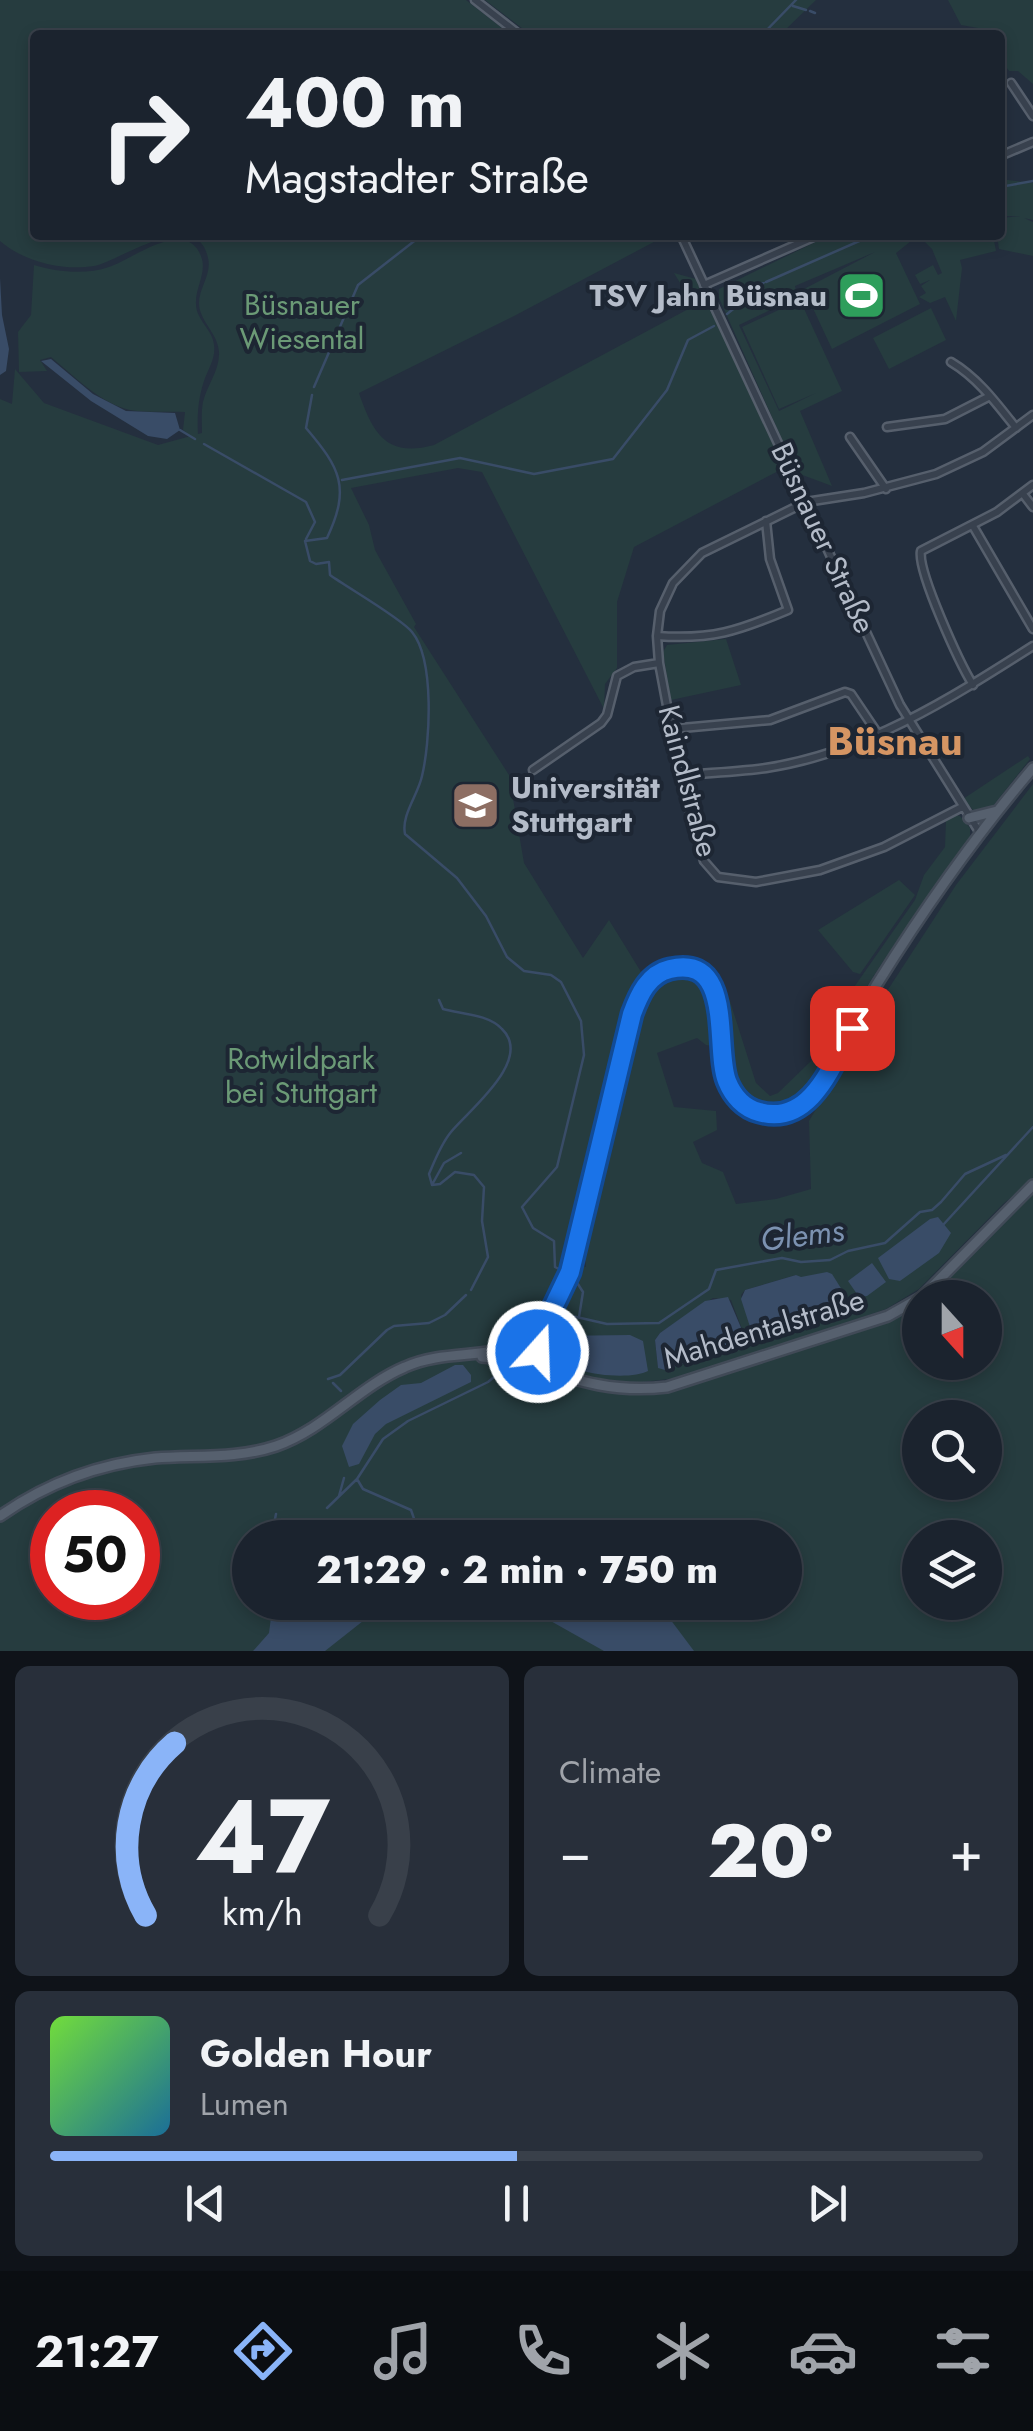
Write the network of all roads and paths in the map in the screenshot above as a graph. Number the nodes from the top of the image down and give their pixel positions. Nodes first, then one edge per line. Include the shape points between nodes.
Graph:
1 (475, 0) edge
2 (514, 30) edge
3 (1012, 83) dead end
4 (1033, 116) edge
5 (1033, 142) edge
6 (1005, 154) edge
7 (683, 240) edge
8 (807, 240) edge
9 (704, 285) junction
10 (951, 362) dead end
11 (990, 396) junction
12 (1033, 415) edge
13 (887, 426) dead end
14 (1016, 428) junction
15 (850, 437) dead end
16 (1033, 486) edge
17 (886, 488) junction
18 (1023, 494) junction
19 (806, 502) junction
20 (1033, 507) edge
21 (766, 521) junction
22 (973, 526) junction
23 (1033, 630) edge
24 (657, 636) junction
25 (1033, 646) edge
26 (659, 664) junction
27 (973, 685) junction
28 (909, 722) junction
29 (671, 728) junction
30 (878, 734) junction
31 (1033, 768) edge
32 (533, 770) dead end
33 (680, 774) junction
34 (962, 807) junction
35 (999, 810) junction
36 (969, 818) junction
37 (980, 834) junction
38 (1033, 1186) edge
39 (938, 1280) edge
40 (902, 1308) edge
41 (533, 1347) junction
42 (510, 1348) junction
43 (458, 1355) junction
44 (510, 1360) junction
45 (532, 1366) junction
46 (561, 1375) junction
47 (0, 1516) edge

1 - 2 street
3 - 4 street
5 - 6 street
7 - 9 street, Büsnauer Straße
8 - 9 street
9 - 19 street, Büsnauer Straße
10 - 11 street
11 - 13 street via 945,418
11 - 14 street
12 - 14 street, Kaindlstraße
14 - 17 street, Kaindlstraße via 963,463
15 - 17 street
16 - 18 street
17 - 19 street, Kaindlstraße
18 - 20 street
18 - 22 street
19 - 21 street, Kaindlstraße
19 - 28 street, Büsnauer Straße
21 - 24 street, Kaindlstraße via 686,568 660,610
21 - 24 street via 788,610 728,634
22 - 23 street
22 - 27 street via 921,551 920,558
24 - 26 street, Kaindlstraße
25 - 27 street
26 - 29 street, Kaindlstraße
26 - 32 street, Kaindlstraße via 617,676 601,724
27 - 28 street
28 - 30 street
28 - 34 street, Büsnauer Straße
29 - 30 street via 770,720 844,692
29 - 33 street, Kaindlstraße
30 - 33 street via 796,762
31 - 35 main road
33 - 34 street, Kaindlstraße via 704,861 718,876 741,882 784,879 852,860
34 - 36 street, Büsnauer Straße
35 - 36 main road
35 - 37 main road
36 - 37 street, Büsnauer Straße
37 - 41 main road via 880,980 818,1089 792,1111 756,1111 731,1090 718,1003 706,979 676,968 649,982 632,1014 570,1272
38 - 39 main road, Mahdentalstraße
40 - 46 main road, Mahdentalstraße via 680,1384 612,1389
41 - 42 main road via 516,1341
41 - 45 main road
41 - 46 main road, Mahdentalstraße
42 - 43 main road
42 - 44 main road
43 - 44 main road
43 - 47 main road via 403,1368 318,1426 275,1446 106,1466 50,1486
44 - 45 main road via 518,1368
45 - 46 main road, Mahdentalstraße

